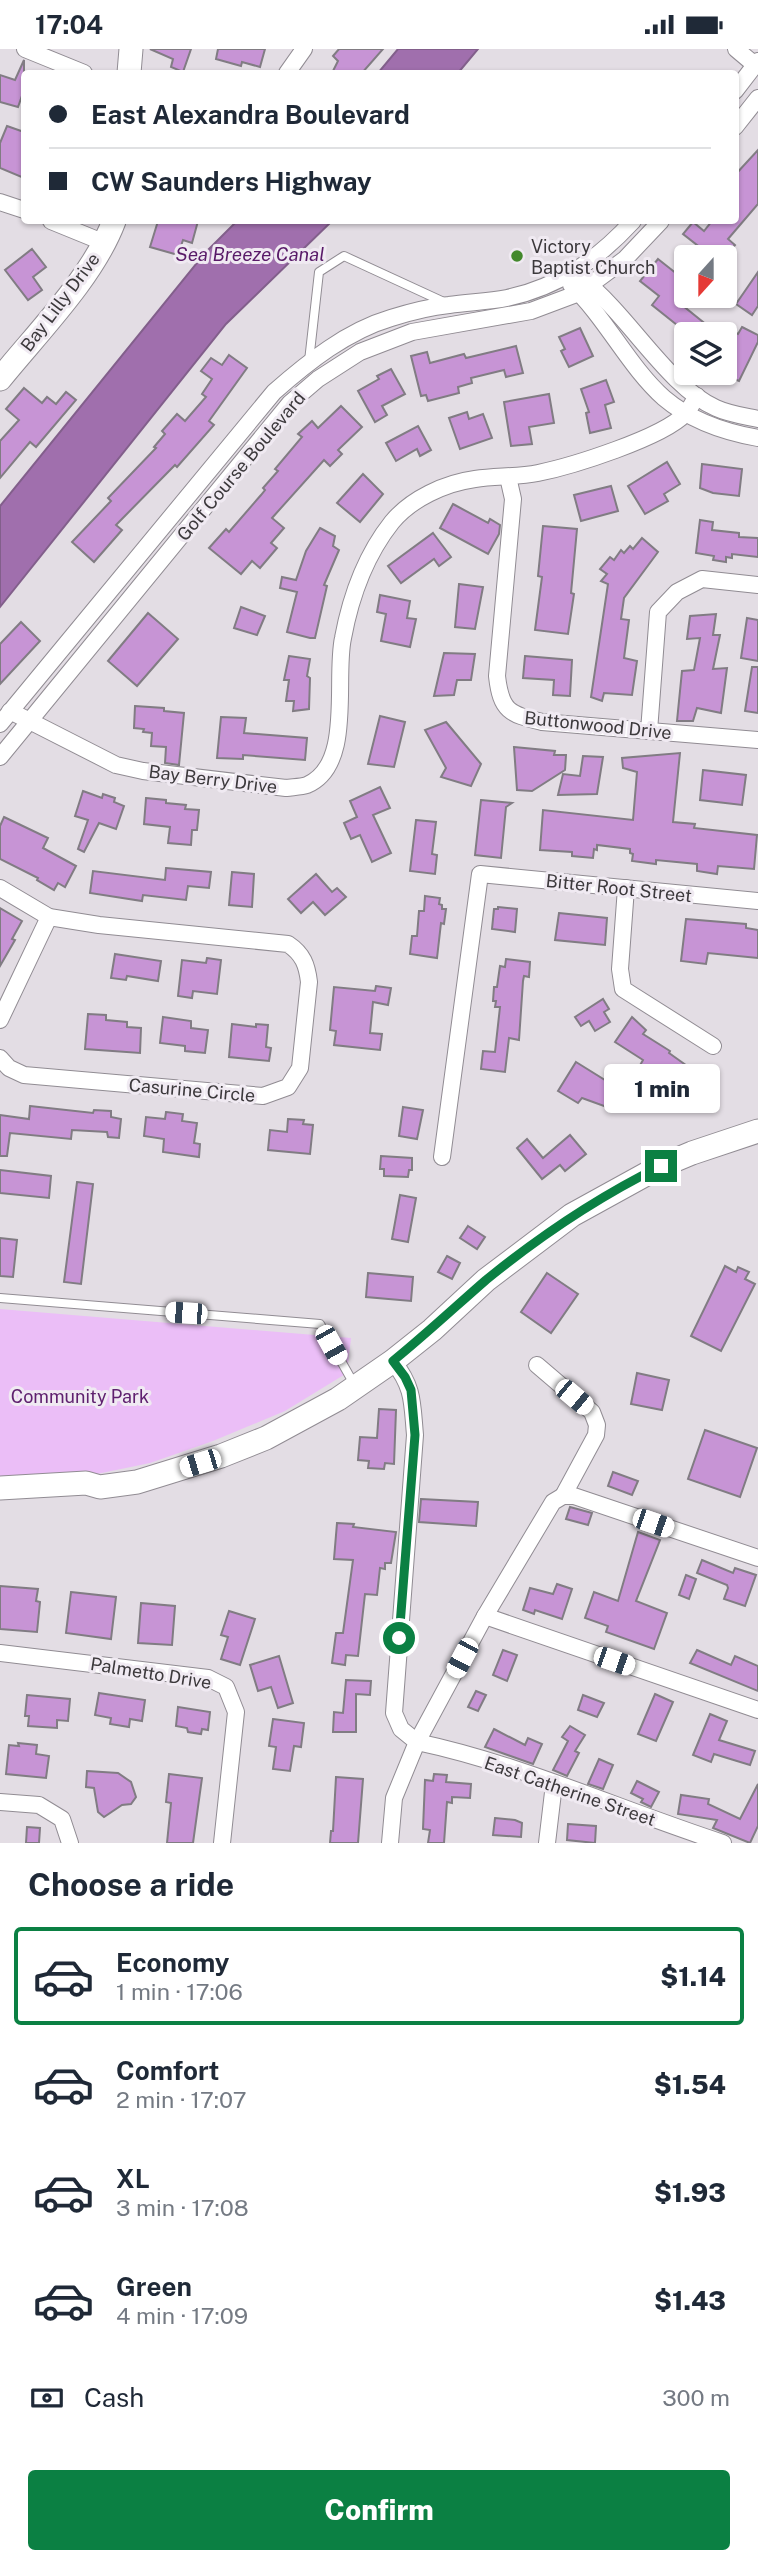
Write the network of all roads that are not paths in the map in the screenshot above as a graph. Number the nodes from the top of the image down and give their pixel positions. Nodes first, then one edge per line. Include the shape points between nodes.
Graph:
1 (25, 49) edge
2 (131, 49) edge
3 (302, 49) edge
4 (736, 49) edge
5 (757, 63) edge
6 (77, 70) edge
7 (129, 70) edge
8 (290, 70) edge
9 (739, 86) edge
10 (758, 98) edge
11 (739, 122) edge
12 (0, 202) edge
13 (21, 209) edge
14 (58, 224) edge
15 (113, 224) edge
16 (630, 224) edge
17 (658, 224) edge
18 (104, 243) junction
19 (568, 275) junction
20 (585, 289) junction
21 (449, 305) junction
22 (309, 362) junction
23 (0, 379) edge
24 (274, 392) junction
25 (697, 396) junction
26 (290, 403) junction
27 (685, 414) junction
28 (758, 419) edge
29 (758, 438) edge
30 (508, 477) junction
31 (758, 585) edge
32 (5, 718) edge
33 (28, 722) junction
34 (649, 731) junction
35 (758, 740) edge
36 (0, 757) edge
37 (0, 888) edge
38 (626, 888) junction
39 (758, 901) edge
40 (49, 917) junction
41 (0, 1020) edge
42 (713, 1046) dead end
43 (0, 1058) edge
44 (758, 1131) edge
45 (442, 1157) dead end
46 (0, 1299) edge
47 (393, 1361) junction
48 (537, 1366) dead end
49 (355, 1387) junction
50 (100, 1487) junction
51 (0, 1488) edge
52 (563, 1496) junction
53 (0, 1503) edge
54 (758, 1558) edge
55 (485, 1616) junction
56 (0, 1653) edge
57 (758, 1710) edge
58 (416, 1742) junction
59 (554, 1784) junction
60 (0, 1802) edge
61 (700, 1839) edge
62 (70, 1843) edge
63 (222, 1843) edge
64 (390, 1843) edge
65 (547, 1843) edge
66 (723, 1843) edge

1 - 6 street
2 - 7 main road
3 - 8 street
4 - 5 street
5 - 9 street
10 - 11 street
12 - 13 street
14 - 18 street
15 - 18 main road, Bay Lilly Drive
16 - 19 street, Golf Course Boulevard via 602,253
17 - 20 street, Golf Course Boulevard via 625,259
18 - 23 main road, Bay Lilly Drive via 83,277
19 - 20 street
19 - 21 street, Golf Course Boulevard via 521,294
20 - 25 street via 620,313
20 - 26 street, Golf Course Boulevard via 531,311 412,332 360,352
20 - 27 street via 663,397
21 - 22 street, Golf Course Boulevard via 389,319 349,336
21 - 22 lane via 344,256 318,272
22 - 24 street, Golf Course Boulevard
24 - 26 street
24 - 32 street, Golf Course Boulevard
25 - 27 street, Bay Berry Drive
25 - 28 street via 735,415
26 - 33 street, Golf Course Boulevard
27 - 29 street via 710,426
27 - 30 street, Bay Berry Drive via 612,452
30 - 33 street, Bay Berry Drive via 473,479 428,493 402,511 374,545 362,569 342,641 336,746 325,772 306,786 286,788 116,765
30 - 34 street, Buttonwood Drive via 513,499 499,696 514,715 542,722
31 - 34 street via 702,579 677,592 658,612
32 - 33 street, Bay Berry Drive
33 - 36 street, Golf Course Boulevard
34 - 35 street, Buttonwood Drive
37 - 40 street, Casurine Circle
38 - 39 street, Bitter Root Street
38 - 42 street via 620,969 623,989
38 - 45 street, Bitter Root Street via 480,874
40 - 41 street
40 - 43 street, Casurine Circle via 288,944 308,967 300,1068 288,1087 250,1096 24,1075
44 - 47 main road via 661,1166 572,1215 486,1280
46 - 49 lane via 320,1324
47 - 49 main road
47 - 58 street via 411,1390 415,1435 394,1713 401,1730
48 - 52 street via 592,1412 597,1425
49 - 50 main road via 267,1438 137,1482
50 - 51 main road via 86,1483
50 - 53 main road via 88,1496
52 - 54 street via 575,1496
52 - 55 street via 553,1502
55 - 57 street
55 - 58 street
56 - 63 street, Palmetto Drive via 208,1678 226,1687 236,1712
58 - 59 street, East Catherine Street
58 - 64 street via 394,1798
59 - 61 street, East Catherine Street
59 - 65 street
60 - 62 street via 39,1805 62,1819
61 - 66 street, East Catherine Street

